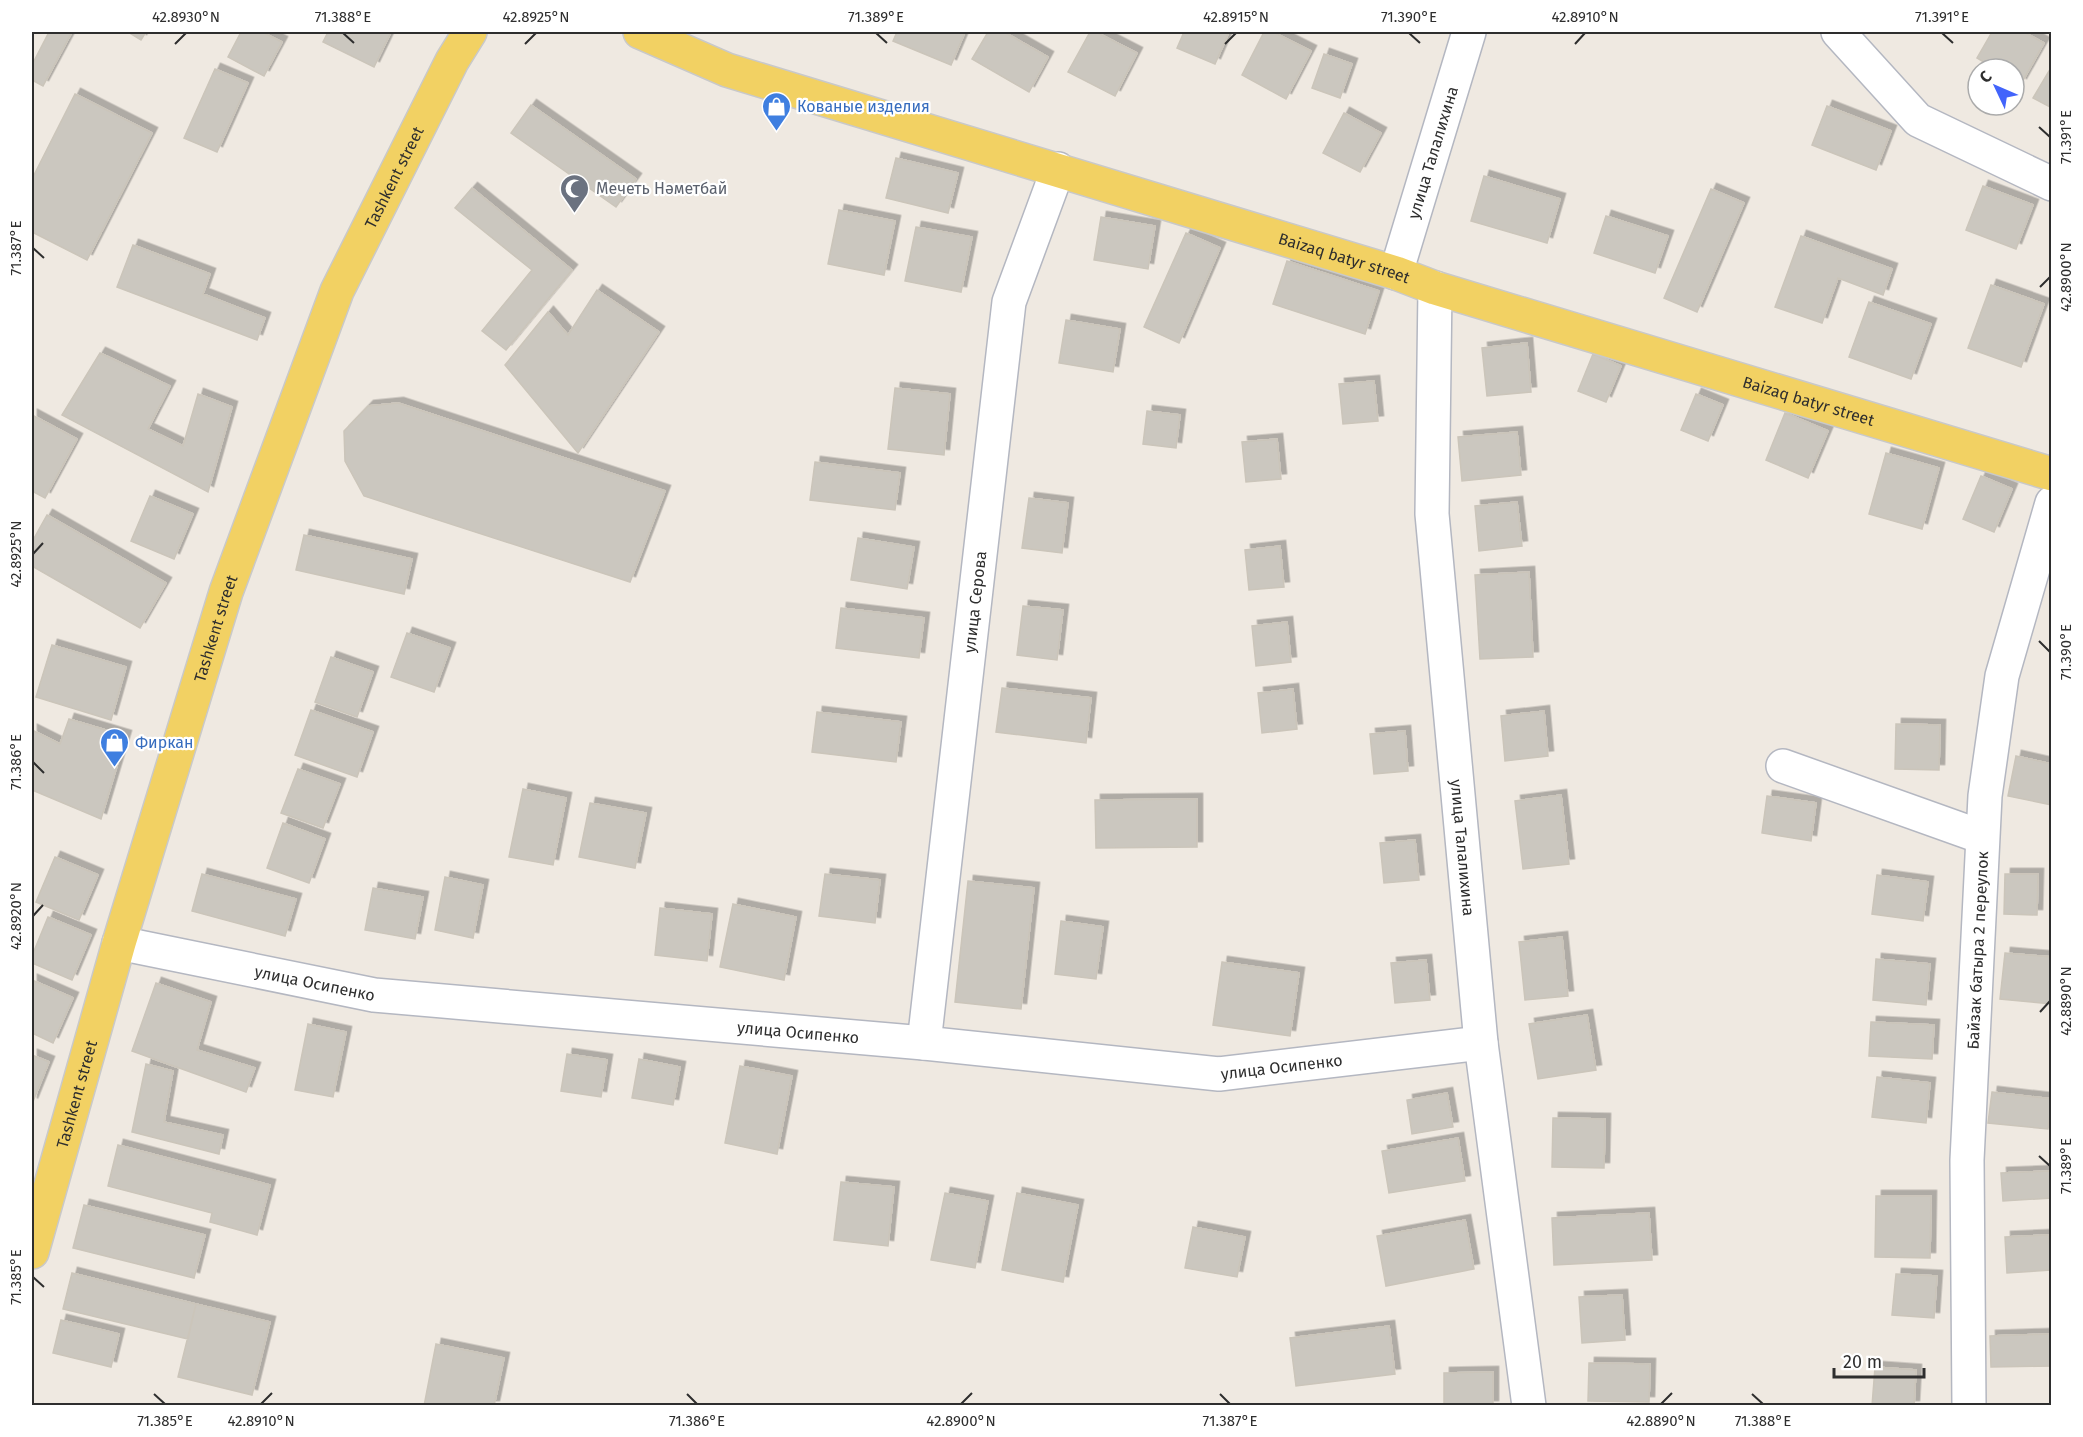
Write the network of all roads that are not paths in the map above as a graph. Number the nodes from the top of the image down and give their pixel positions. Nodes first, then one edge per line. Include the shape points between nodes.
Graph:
1 (470, 32) edge
2 (640, 32) edge
3 (1469, 32) edge
4 (1838, 32) edge
5 (1058, 169) junction
6 (2052, 184) edge
7 (1396, 273) junction
8 (1435, 288) junction
9 (2052, 474) edge
10 (2052, 503) edge
11 (1783, 766) dead end
12 (1982, 837) junction
13 (119, 943) junction
14 (924, 1043) junction
15 (1481, 1043) junction
16 (32, 1252) edge
17 (1529, 1406) edge
18 (1969, 1406) edge

1 - 13 main road, Tashkent street via 337,291 226,592
2 - 5 main road, Baizaq batyr street via 727,70
3 - 7 street, улица Талалихина
4 - 6 street via 1918,120
5 - 7 main road, Baizaq batyr street
5 - 14 street, улица Серова via 1009,303
7 - 8 main road, Baizaq batyr street
8 - 9 main road, Baizaq batyr street
8 - 15 street, улица Талалихина via 1432,514
10 - 12 street, Байзак батыра 2 переулок via 2002,676
11 - 12 street
12 - 18 street, Байзак батыра 2 переулок via 1967,1160
13 - 14 street, улица Осипенко via 374,995
13 - 16 main road, Tashkent street
14 - 15 street, улица Осипенко via 1219,1074
15 - 17 street, улица Талалихина

